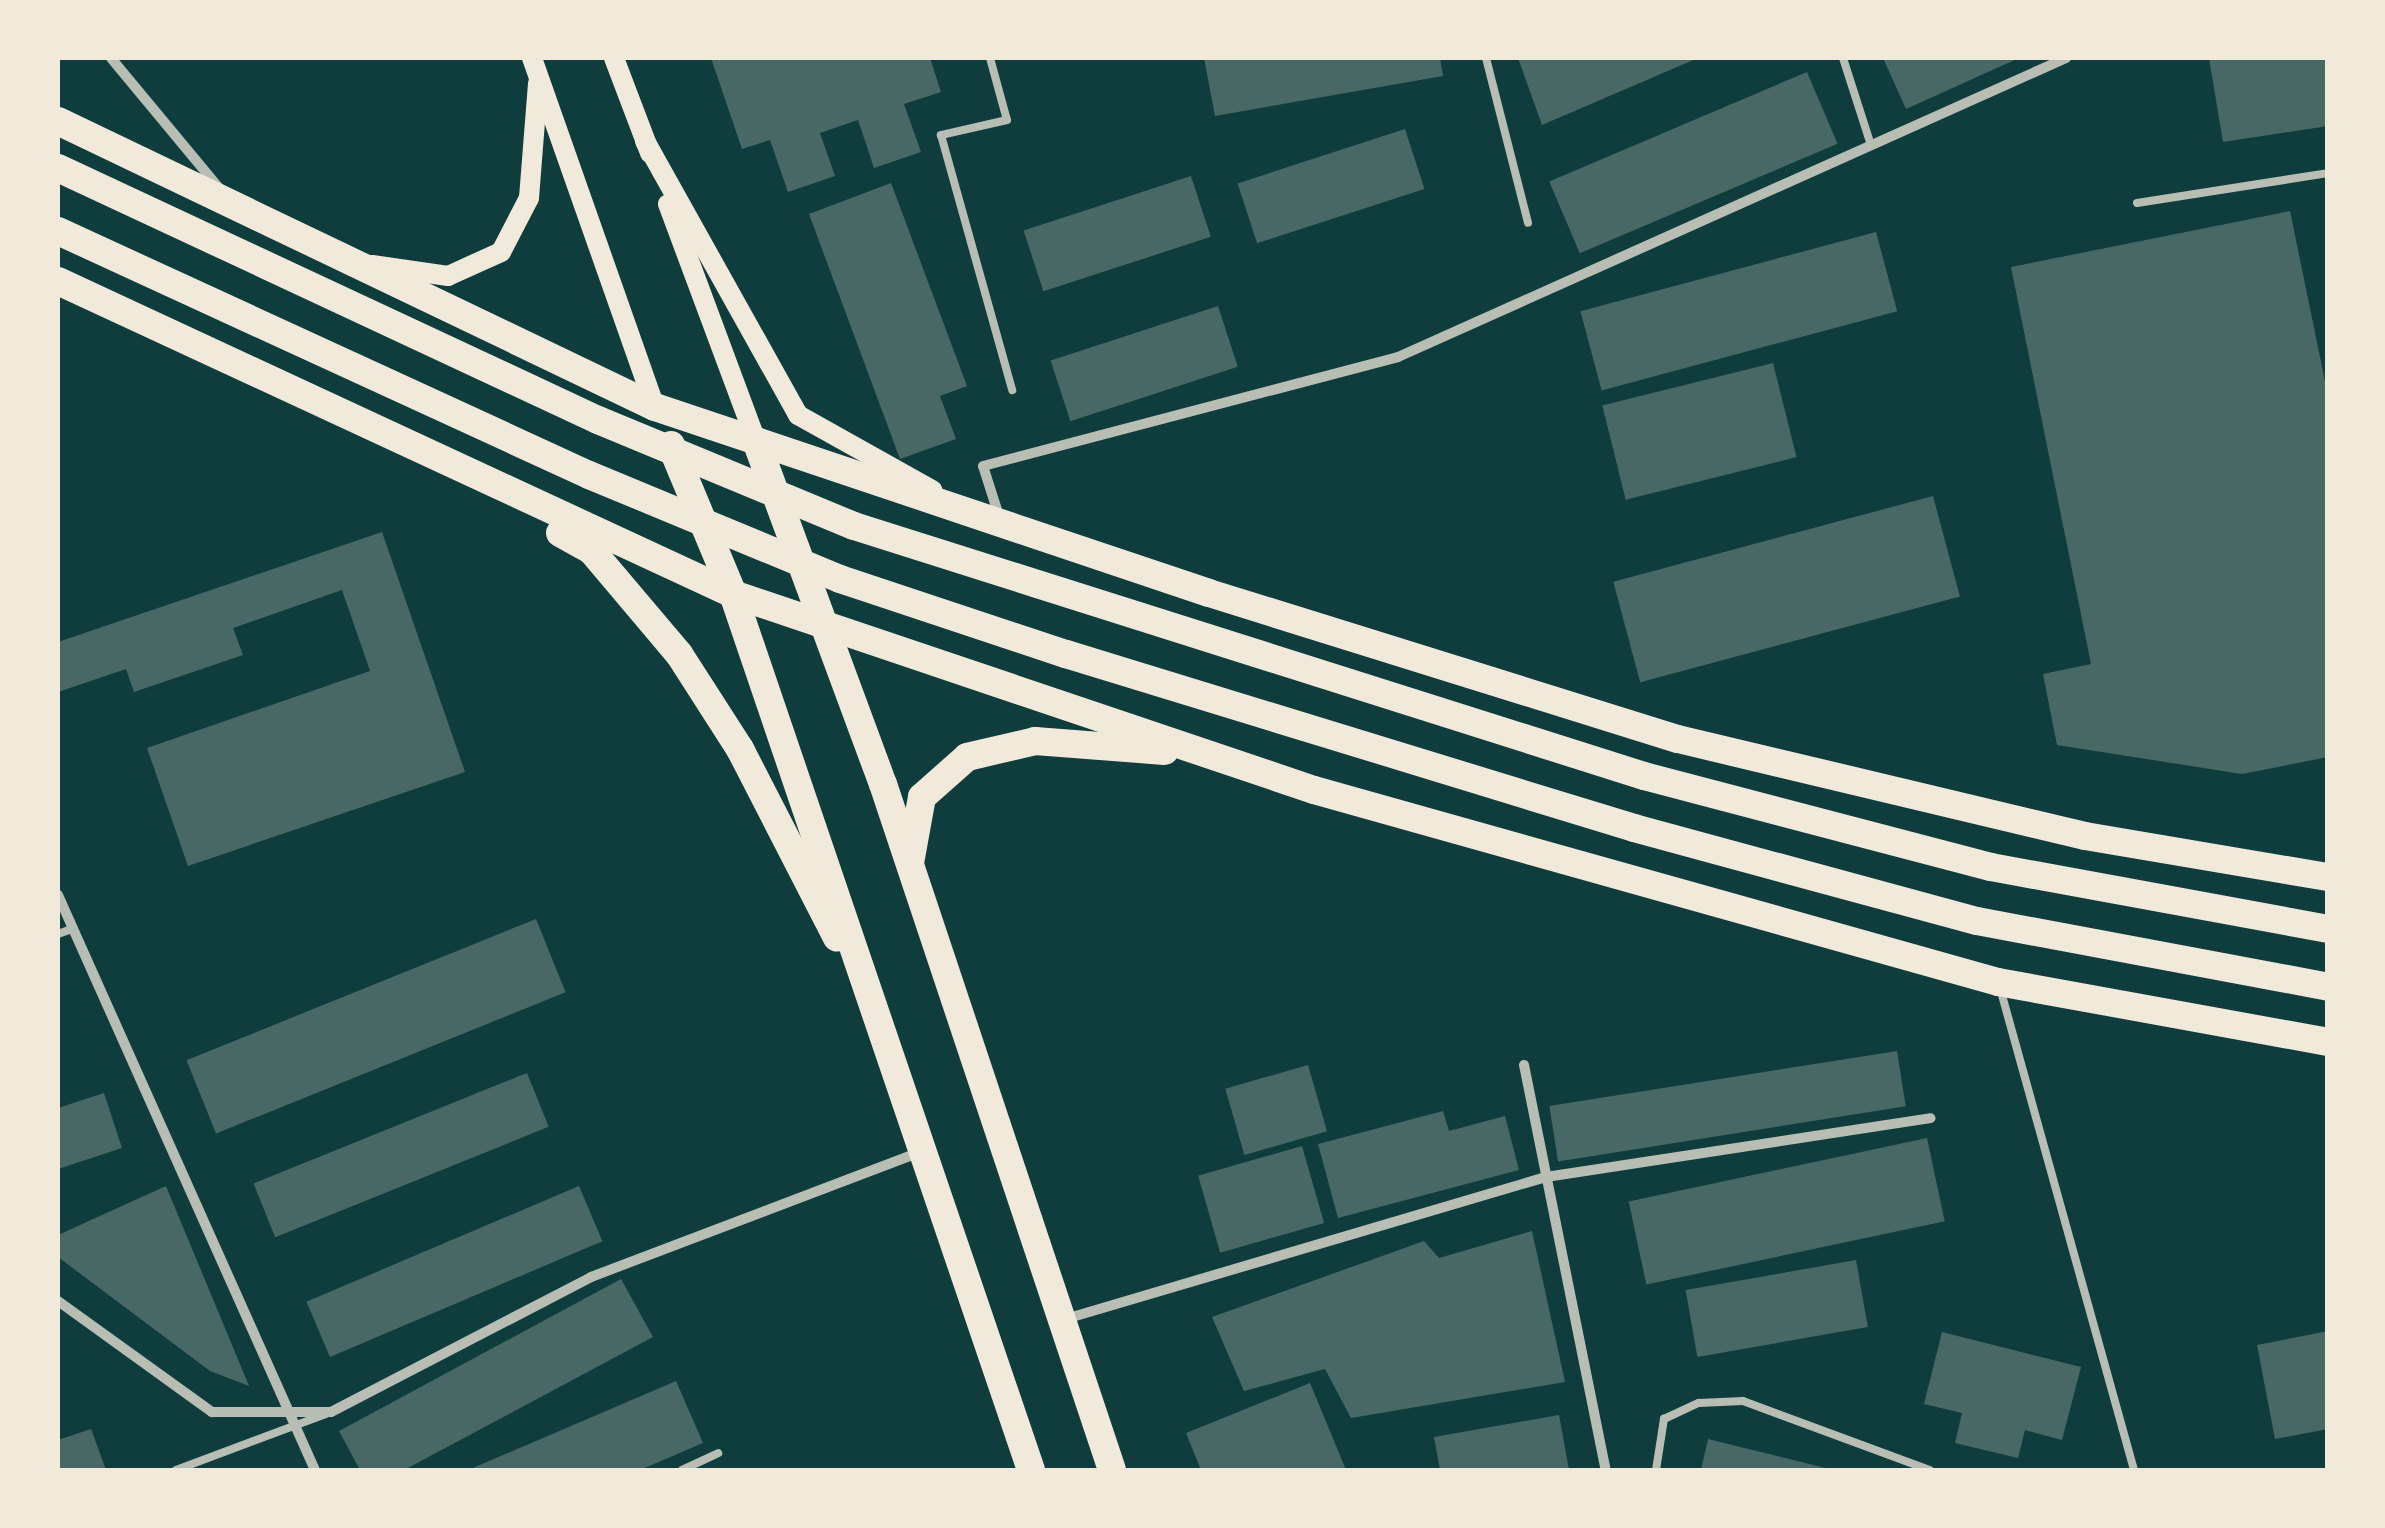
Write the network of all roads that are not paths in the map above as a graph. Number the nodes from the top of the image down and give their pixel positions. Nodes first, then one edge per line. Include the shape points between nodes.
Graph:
1 (111, 58) edge
2 (614, 58) edge
3 (990, 58) edge
4 (1486, 58) edge
5 (1843, 58) edge
6 (2066, 58) edge
7 (536, 67) edge
8 (58, 121) edge
9 (645, 141) junction
10 (1871, 145) junction
11 (58, 168) edge
12 (2328, 173) edge
13 (2137, 203) dead end
14 (232, 204) junction
15 (1528, 222) dead end
16 (58, 232) edge
17 (352, 262) junction
18 (58, 281) edge
19 (1012, 390) dead end
20 (654, 407) junction
21 (384, 435) junction
22 (756, 441) junction
23 (973, 514) junction
24 (1001, 523) junction
25 (733, 594) junction
26 (824, 626) junction
27 (1204, 754) junction
28 (910, 864) junction
29 (2328, 877) edge
30 (58, 896) edge
31 (72, 929) junction
32 (2328, 929) edge
33 (58, 934) edge
34 (1998, 982) junction
35 (2328, 987) edge
36 (883, 1028) junction
37 (2328, 1042) edge
38 (1524, 1065) dead end
39 (1931, 1118) dead end
40 (926, 1150) junction
41 (1546, 1177) junction
42 (58, 1301) edge
43 (1062, 1320) junction
44 (293, 1423) junction
45 (718, 1452) dead end
46 (1891, 1465) edge
47 (176, 1470) edge
48 (315, 1470) edge
49 (682, 1470) edge
50 (1031, 1470) edge
51 (1112, 1470) edge
52 (1606, 1470) edge
53 (1656, 1470) edge
54 (1930, 1470) edge
55 (2134, 1470) edge

1 - 14 street
2 - 9 main road
3 - 19 lane via 1007,120 941,135
4 - 15 lane
5 - 10 lane
6 - 10 street
7 - 17 main road via 529,198 501,252 448,276
7 - 20 main road
8 - 14 highway
9 - 22 main road
9 - 23 main road via 798,414
10 - 24 street via 1398,357 983,466
11 - 32 highway via 598,420 854,526 1644,776 1991,868
12 - 13 lane
14 - 17 highway
16 - 35 highway via 589,475 840,578 1009,635 1634,828 1977,921
17 - 20 highway
18 - 21 highway
20 - 22 highway
20 - 25 highway
21 - 25 highway
21 - 36 highway via 592,550 679,654 740,749
22 - 23 highway
22 - 26 highway
23 - 24 highway
24 - 29 highway via 1678,739 2085,836
25 - 26 highway
25 - 36 highway
26 - 27 highway
26 - 28 highway
27 - 28 highway via 1035,741 967,757 922,797
27 - 34 highway
28 - 43 highway
30 - 31 street
31 - 33 lane
31 - 44 street
34 - 37 highway
34 - 55 lane
36 - 40 highway
38 - 41 street
39 - 41 street
40 - 44 street via 592,1277 331,1412
40 - 50 highway
41 - 43 street
41 - 52 street
42 - 44 street via 212,1412
43 - 51 highway
44 - 47 lane
44 - 48 street
45 - 49 lane
46 - 53 lane via 1743,1401 1699,1403 1664,1418
46 - 54 lane

